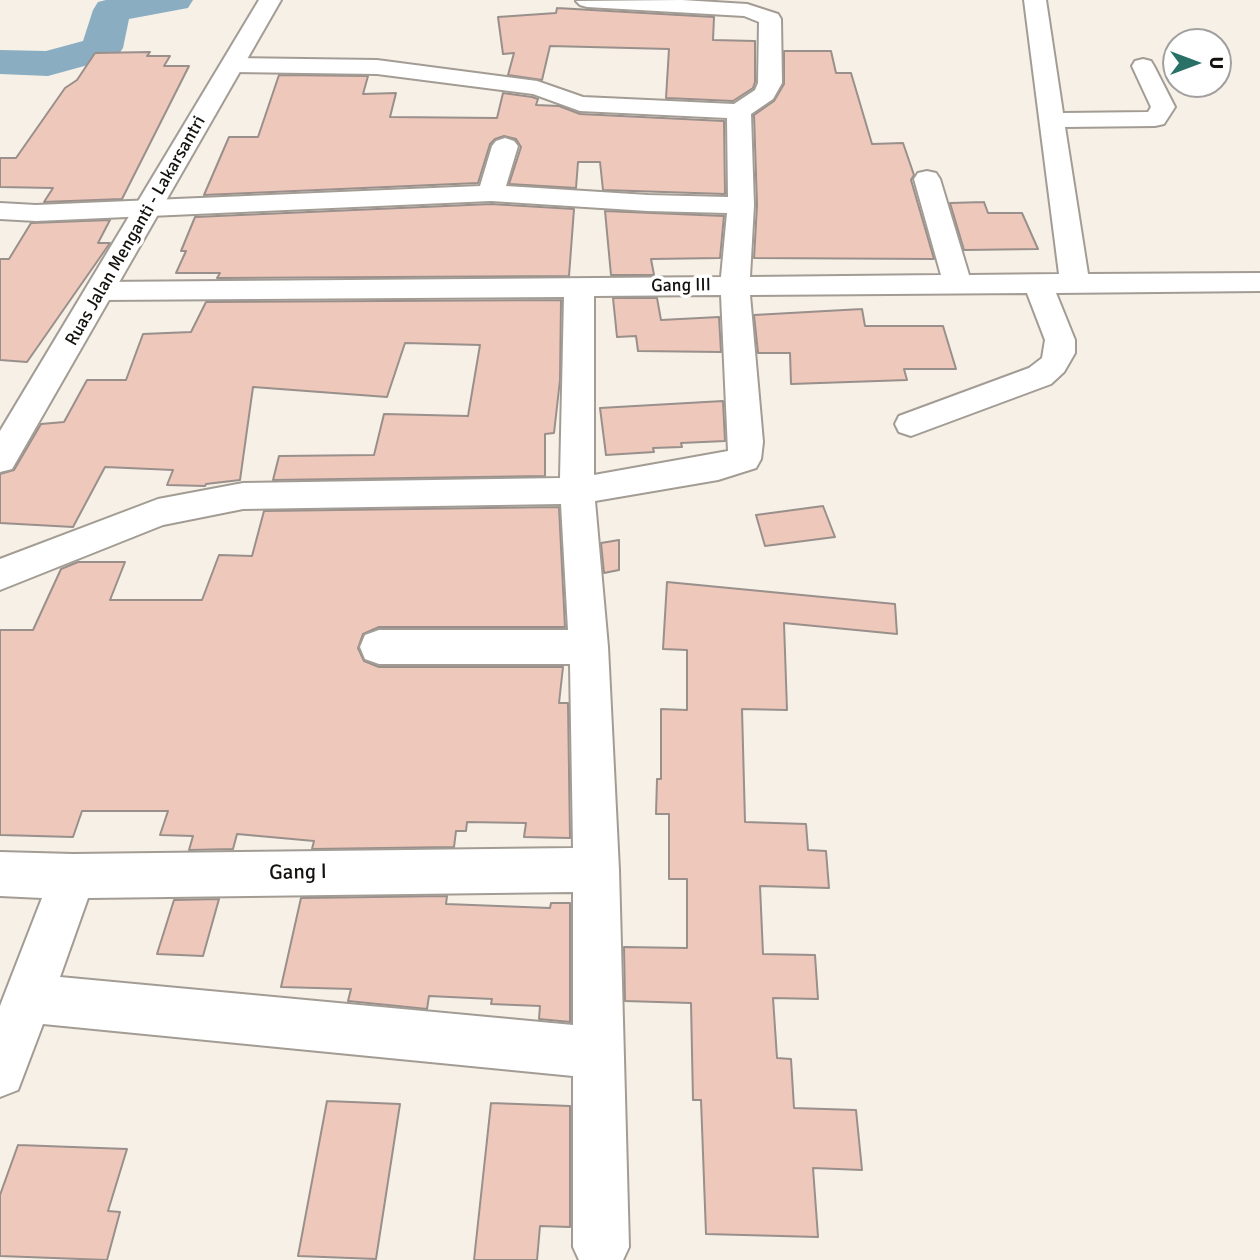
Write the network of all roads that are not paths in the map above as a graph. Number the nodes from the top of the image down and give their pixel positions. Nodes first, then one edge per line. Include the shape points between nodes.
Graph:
1 (1035, 0) edge
2 (587, 1) edge
3 (268, 4) edge
4 (233, 65) junction
5 (1143, 66) dead end
6 (739, 111) junction
7 (1051, 120) junction
8 (505, 146) dead end
9 (927, 179) dead end
10 (491, 193) junction
11 (741, 205) junction
12 (149, 208) junction
13 (0, 211) edge
14 (1260, 282) edge
15 (1038, 283) junction
16 (1075, 283) junction
17 (735, 286) junction
18 (958, 286) junction
19 (579, 287) junction
20 (102, 291) junction
21 (911, 424) dead end
22 (0, 460) edge
23 (577, 491) junction
24 (0, 575) edge
25 (379, 647) dead end
26 (589, 647) junction
27 (596, 870) junction
28 (0, 874) edge
29 (73, 876) junction
30 (28, 998) junction
31 (599, 1053) junction
32 (0, 1072) edge
33 (601, 1247) dead end

1 - 7 street
2 - 6 street via 747,10 770,19 770,83 765,94
3 - 4 street, Ruas Jalan Menganti - Lakarsantri
4 - 6 street via 377,67 537,88 573,103
4 - 12 street, Ruas Jalan Menganti - Lakarsantri
5 - 7 street via 1163,107 1155,119
6 - 11 street
7 - 16 street
8 - 10 street
9 - 18 street
10 - 11 street
10 - 12 street
11 - 17 street
12 - 13 street
12 - 20 street, Ruas Jalan Menganti - Lakarsantri
14 - 16 street, Gang III
15 - 16 street, Gang III
15 - 18 street, Gang III
15 - 21 street via 1060,340 1060,353 1053,365 1041,376
17 - 18 street, Gang III
17 - 19 street, Gang III
17 - 23 street via 744,459
19 - 20 street, Gang III
19 - 23 street
20 - 22 street, Ruas Jalan Menganti - Lakarsantri
23 - 24 street via 243,496 158,513
23 - 26 street
25 - 26 street
26 - 27 street
27 - 29 street, Gang I
27 - 31 street
28 - 29 street, Gang I
29 - 30 street
30 - 31 street
30 - 32 street
31 - 33 street

